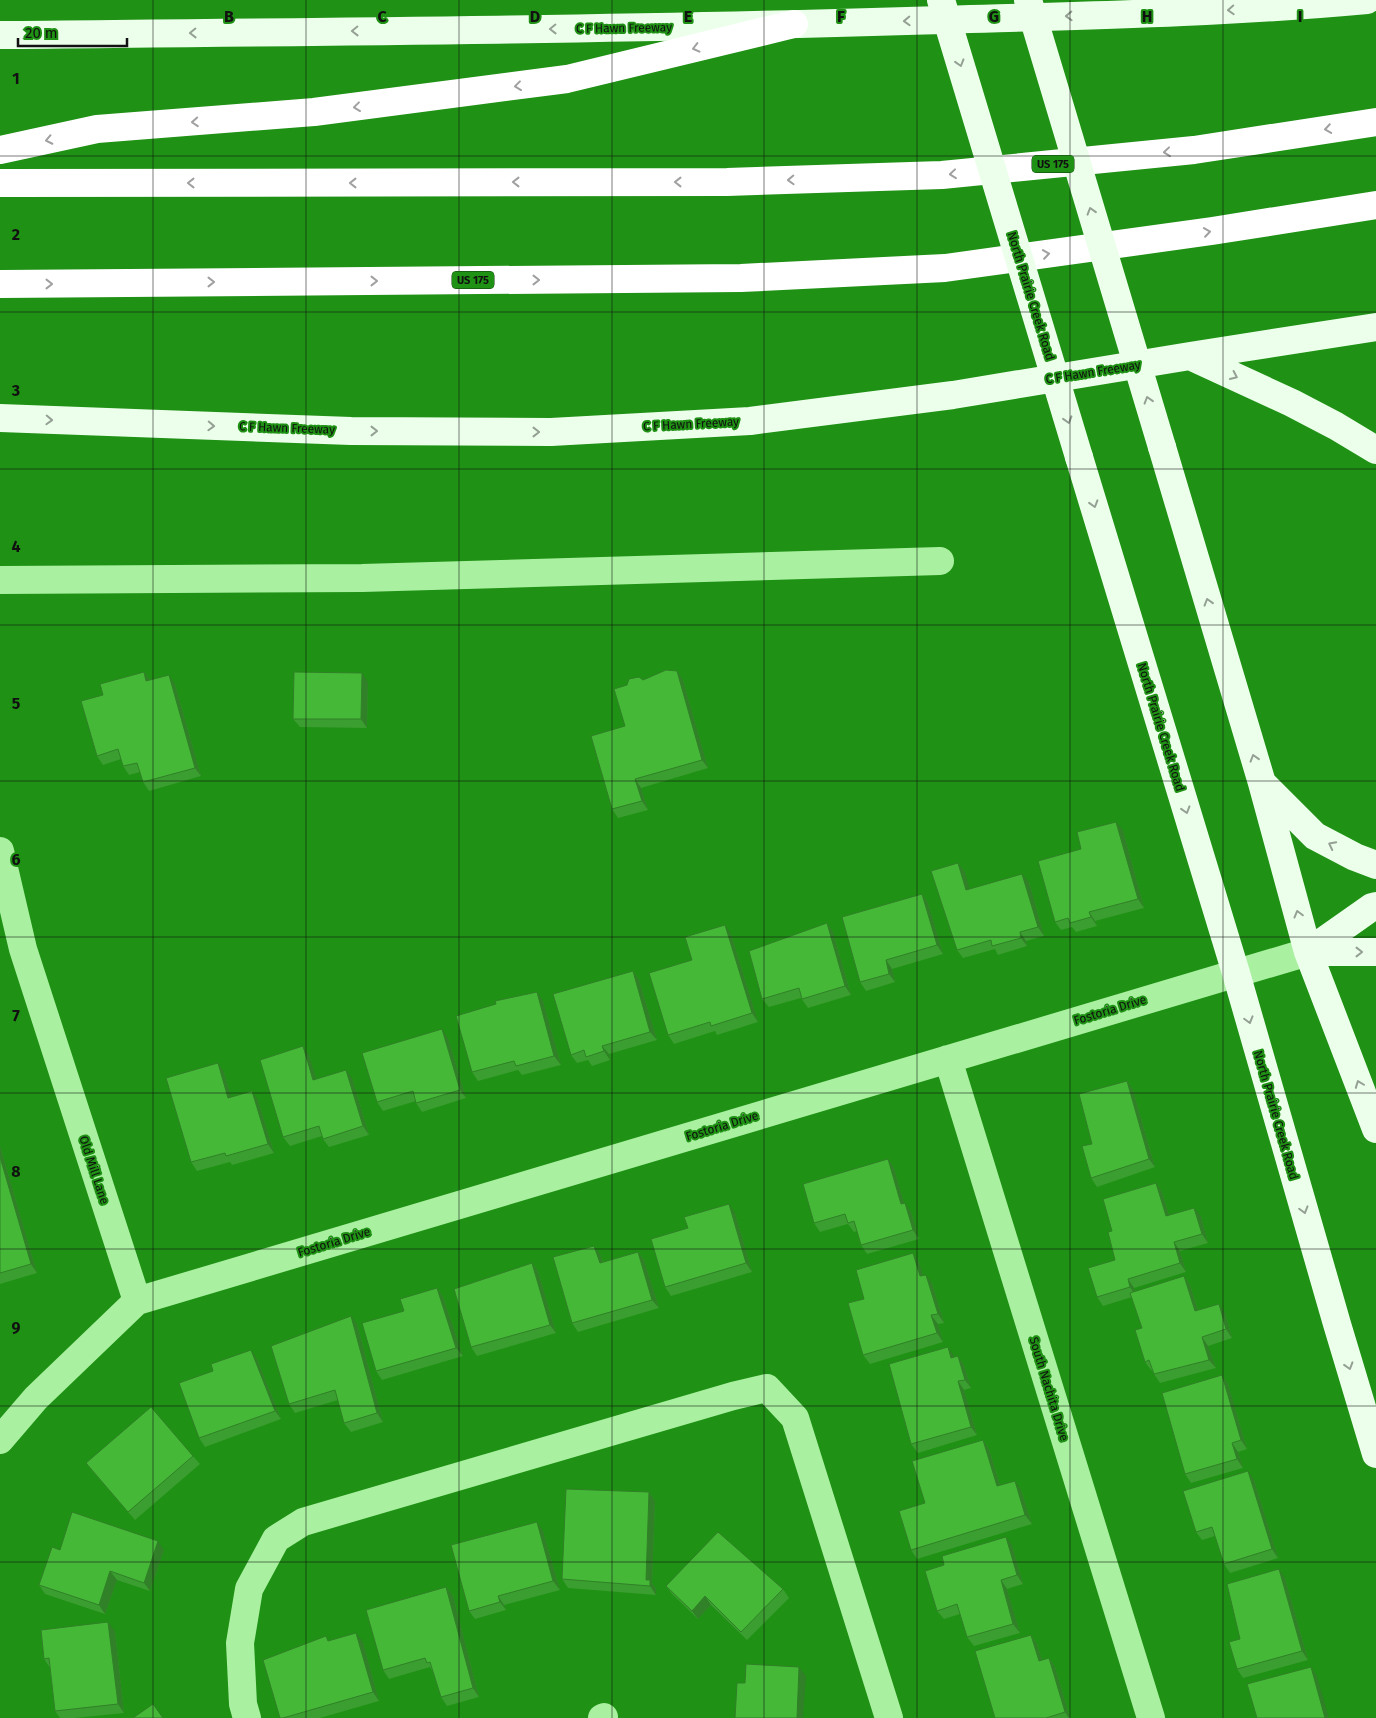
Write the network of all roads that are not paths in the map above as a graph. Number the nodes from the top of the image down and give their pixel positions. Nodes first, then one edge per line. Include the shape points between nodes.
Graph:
1 (941, 0) edge
2 (1028, 0) edge
3 (1367, 0) edge
4 (794, 24) junction
5 (0, 34) edge
6 (1376, 122) edge
7 (0, 150) edge
8 (0, 183) edge
9 (1376, 205) edge
10 (0, 284) edge
11 (1376, 327) edge
12 (1190, 356) junction
13 (0, 418) edge
14 (1376, 450) edge
15 (940, 561) dead end
16 (0, 580) edge
17 (1262, 783) junction
18 (0, 851) edge
19 (1376, 865) edge
20 (1376, 906) edge
21 (1308, 952) junction
22 (1376, 952) edge
23 (1236, 973) junction
24 (948, 1059) junction
25 (1376, 1129) edge
26 (137, 1301) junction
27 (0, 1440) edge
28 (1376, 1454) edge
29 (247, 1718) edge
30 (889, 1718) edge
31 (1151, 1718) edge

1 -> 23 main road, North Prairie Creek Road, bridge
17 -> 2 main road, bridge
3 -> 4 main road, C F Hawn Freeway via 1171,13
4 -> 5 main road, C F Hawn Freeway
4 -> 7 highway via 566,79 314,112 97,130
6 -> 8 highway, US 175 via 1194,150 942,175 717,182
10 -> 9 highway, US 175 via 741,278 945,268
11 - 12 main road, C F Hawn Freeway
13 -> 12 main road, C F Hawn Freeway via 351,431 551,432 750,421 953,395
12 -> 14 main road via 1292,402
15 - 16 street via 362,578
19 -> 17 main road via 1315,836
21 -> 17 main road
18 - 26 street, Old Mill Lane via 23,949
20 - 21 main road
21 -> 22 main road
21 - 23 street, Fostoria Drive
25 -> 21 main road
23 - 24 street, Fostoria Drive
23 -> 28 main road, North Prairie Creek Road
24 - 26 street, Fostoria Drive
24 - 31 street, South Nachita Drive
26 - 27 street via 36,1398
29 - 30 street via 243,1704 240,1643 249,1589 276,1539 302,1522 767,1388 795,1418

